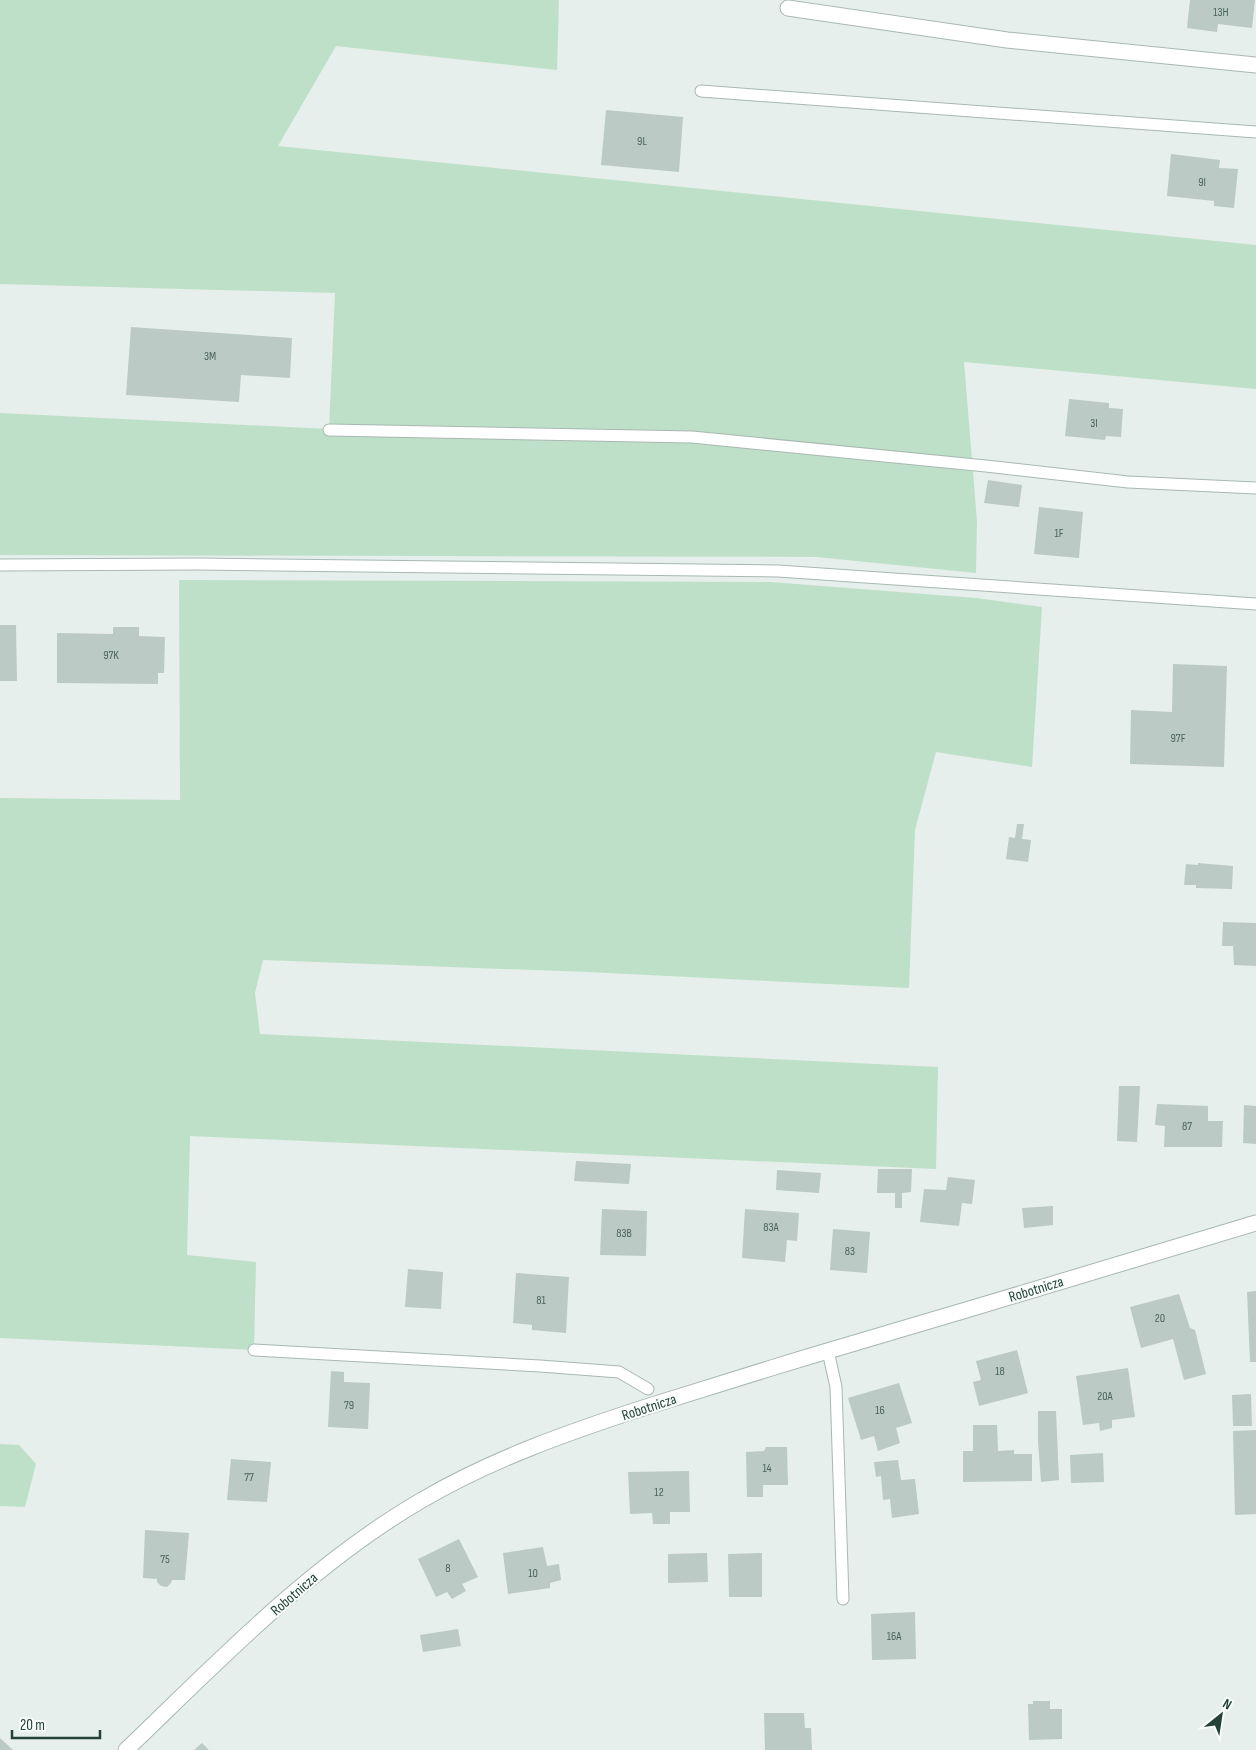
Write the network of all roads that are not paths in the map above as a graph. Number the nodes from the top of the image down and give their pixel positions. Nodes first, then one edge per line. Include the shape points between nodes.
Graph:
1 (788, 8) dead end
2 (1256, 65) edge
3 (701, 91) dead end
4 (1256, 132) edge
5 (329, 430) dead end
6 (1256, 488) edge
7 (0, 565) edge
8 (1256, 604) edge
9 (1256, 1223) edge
10 (254, 1350) dead end
11 (828, 1351) junction
12 (648, 1389) dead end
13 (843, 1599) dead end
14 (126, 1750) edge

1 - 2 street via 1007,40
3 - 4 lane
5 - 6 lane via 692,437 1128,482
7 - 8 lane via 199,564 778,571
9 - 11 street, Robotnicza
10 - 12 lane via 619,1372
11 - 13 lane via 836,1387
11 - 14 street, Robotnicza via 538,1444 423,1499 347,1550 298,1589

